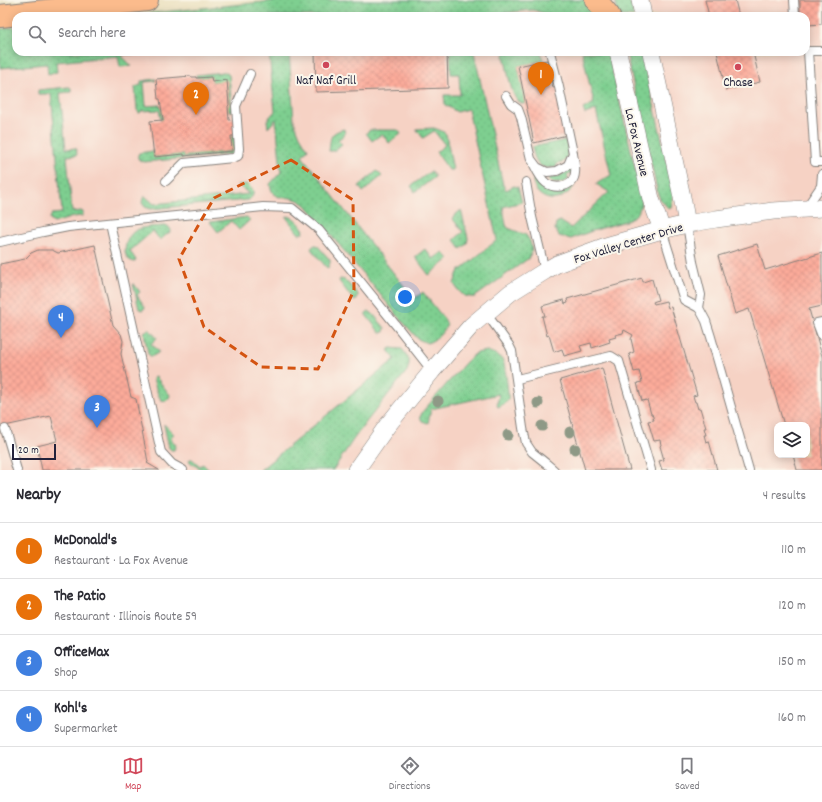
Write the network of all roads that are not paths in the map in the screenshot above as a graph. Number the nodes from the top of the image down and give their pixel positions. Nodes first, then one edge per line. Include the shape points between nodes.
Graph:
1 (147, 0) edge
2 (596, 0) edge
3 (606, 0) edge
4 (640, 0) edge
5 (794, 0) edge
6 (37, 12) edge
7 (606, 12) edge
8 (609, 12) edge
9 (642, 12) edge
10 (795, 12) edge
11 (12, 15) edge
12 (0, 16) edge
13 (810, 51) edge
14 (822, 51) edge
15 (551, 56) edge
16 (619, 56) edge
17 (652, 56) edge
18 (807, 56) edge
19 (250, 74) dead end
20 (506, 96) dead end
21 (573, 153) junction
22 (531, 159) junction
23 (822, 162) edge
24 (822, 174) edge
25 (166, 181) dead end
26 (526, 182) dead end
27 (814, 209) edge
28 (110, 223) junction
29 (687, 224) junction
30 (662, 230) junction
31 (0, 242) edge
32 (545, 271) junction
33 (699, 308) junction
34 (486, 313) junction
35 (822, 322) edge
36 (822, 336) edge
37 (432, 371) junction
38 (517, 379) junction
39 (5, 428) dead end
40 (17, 470) edge
41 (183, 470) edge
42 (356, 470) edge
43 (554, 470) edge
44 (651, 470) edge
45 (749, 470) edge

1 - 6 main road
2 - 7 main road
3 - 8 street
4 - 9 street
5 - 10 lane
11 - 12 main road
13 - 14 lane
15 - 21 lane
16 - 30 street, La Fox Avenue via 651,199
17 - 29 street
18 - 23 lane via 815,162
19 - 25 lane via 236,106 238,156 184,163
20 - 22 lane via 518,109
21 - 22 lane via 568,165 557,171 547,172 537,167
21 - 22 lane via 575,173 571,182 562,187 546,183
24 - 27 lane
26 - 32 lane
27 - 29 street, Fox Valley Center Drive via 773,211
28 - 31 lane via 68,227
28 - 37 lane via 263,208 292,208 319,230
28 - 41 lane via 161,452 172,464
29 - 30 street, Fox Valley Center Drive
29 - 33 lane via 701,295
30 - 32 street, Fox Valley Center Drive via 606,246
30 - 33 lane via 684,300
32 - 34 street, Fox Valley Center Drive via 510,293
33 - 45 lane via 711,337
34 - 37 street, Fox Valley Center Drive via 471,326
34 - 38 lane via 512,351
35 - 36 lane via 817,323
37 - 42 street, Fox Valley Center Drive via 387,426
38 - 43 lane via 526,443 532,452
38 - 44 lane via 611,356 619,361
39 - 40 lane

